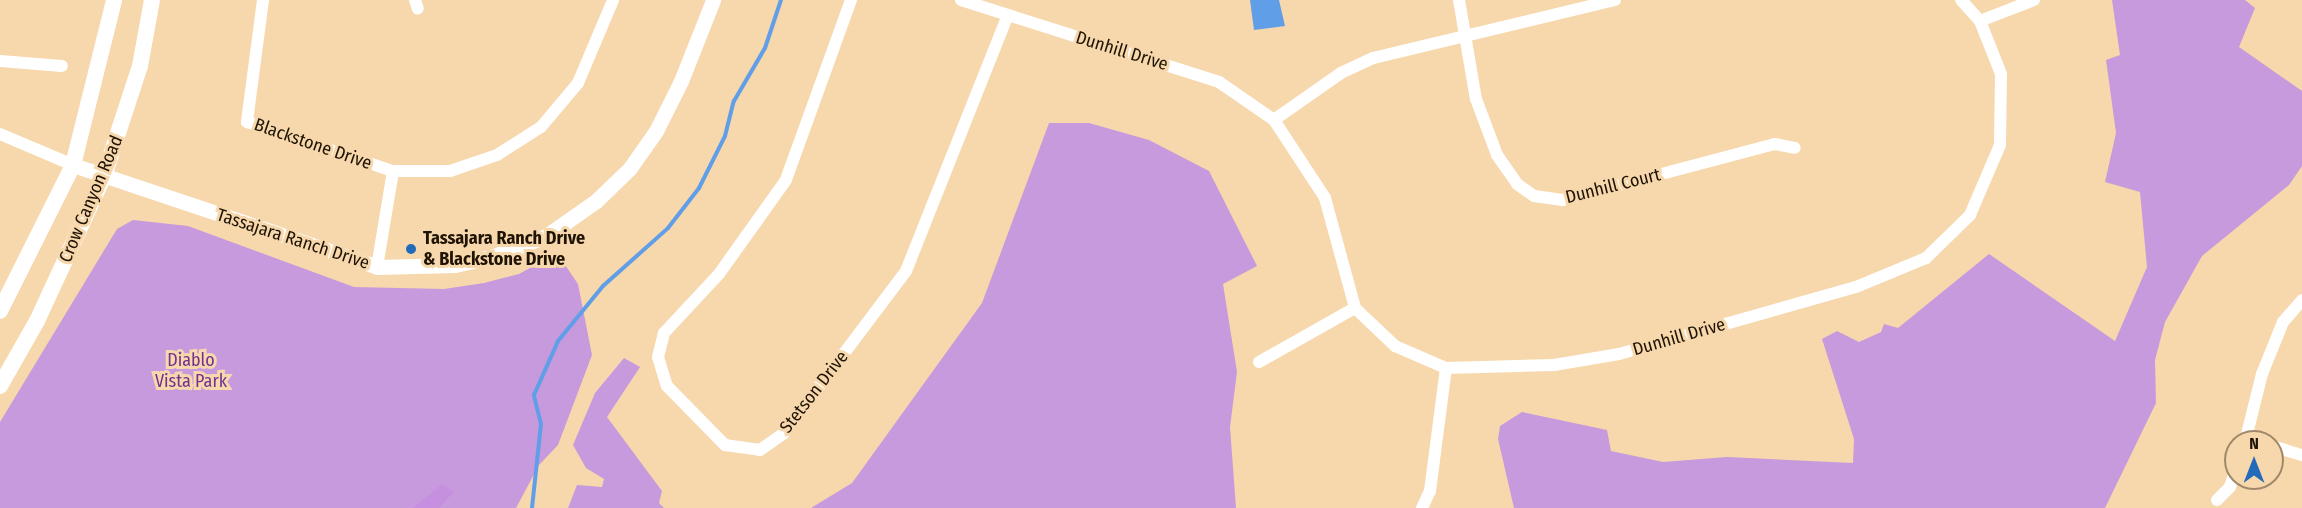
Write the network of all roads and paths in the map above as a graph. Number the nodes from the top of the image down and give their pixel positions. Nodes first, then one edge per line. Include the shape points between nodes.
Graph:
1 (114, 0) edge
2 (152, 0) edge
3 (263, 0) edge
4 (613, 0) edge
5 (713, 0) edge
6 (851, 0) edge
7 (961, 0) edge
8 (1459, 0) edge
9 (1615, 0) edge
10 (1961, 0) edge
11 (2034, 0) edge
12 (1006, 17) junction
13 (1980, 21) junction
14 (1462, 37) junction
15 (0, 61) edge
16 (62, 66) dead end
17 (1274, 120) junction
18 (0, 134) edge
19 (1796, 148) dead end
20 (73, 165) junction
21 (393, 171) junction
22 (104, 176) junction
23 (377, 267) junction
24 (2302, 300) edge
25 (1355, 308) junction
26 (0, 310) edge
27 (1259, 362) dead end
28 (1446, 368) junction
29 (0, 386) edge
30 (2248, 430) edge
31 (2284, 450) edge
32 (2302, 455) edge
33 (2227, 490) edge
34 (2217, 500) dead end
35 (1422, 508) edge

1 - 20 main road, Crow Canyon Road
2 - 22 main road, Crow Canyon Road via 140,66
3 - 21 street, Blackstone Drive via 247,122
4 - 21 street, Blackstone Drive via 578,83 541,127 497,155 450,171
5 - 23 street, Tassajara Ranch Drive via 656,131 630,168 596,201 546,236 494,256 455,266
6 - 12 street, Stetson Drive via 786,180 719,274 662,341 658,357 667,386 725,445 760,450 784,433 906,271
7 - 12 street, Dunhill Drive
8 - 14 street, Dunhill Court
9 - 14 street
10 - 13 street, Dunhill Drive
11 - 13 street
12 - 17 street, Dunhill Drive via 1219,82
13 - 28 street, Dunhill Drive via 2001,74 2000,145 1970,215 1926,258 1856,287 1619,354 1554,365
14 - 17 street via 1373,58 1341,73
14 - 19 street, Dunhill Court via 1497,154 1517,184 1534,196 1563,200 1775,144
15 - 16 street
17 - 25 street, Dunhill Drive via 1325,198
18 - 20 street
20 - 22 street, Tassajara Ranch Drive
20 - 26 main road, Crow Canyon Road
21 - 23 street, Blackstone Drive
22 - 23 street, Tassajara Ranch Drive
22 - 29 main road, Crow Canyon Road via 37,321
24 - 30 street via 2283,321 2262,374
25 - 27 street
25 - 28 street, Dunhill Drive via 1395,346
28 - 35 street via 1430,491
31 - 32 street
33 - 34 street

